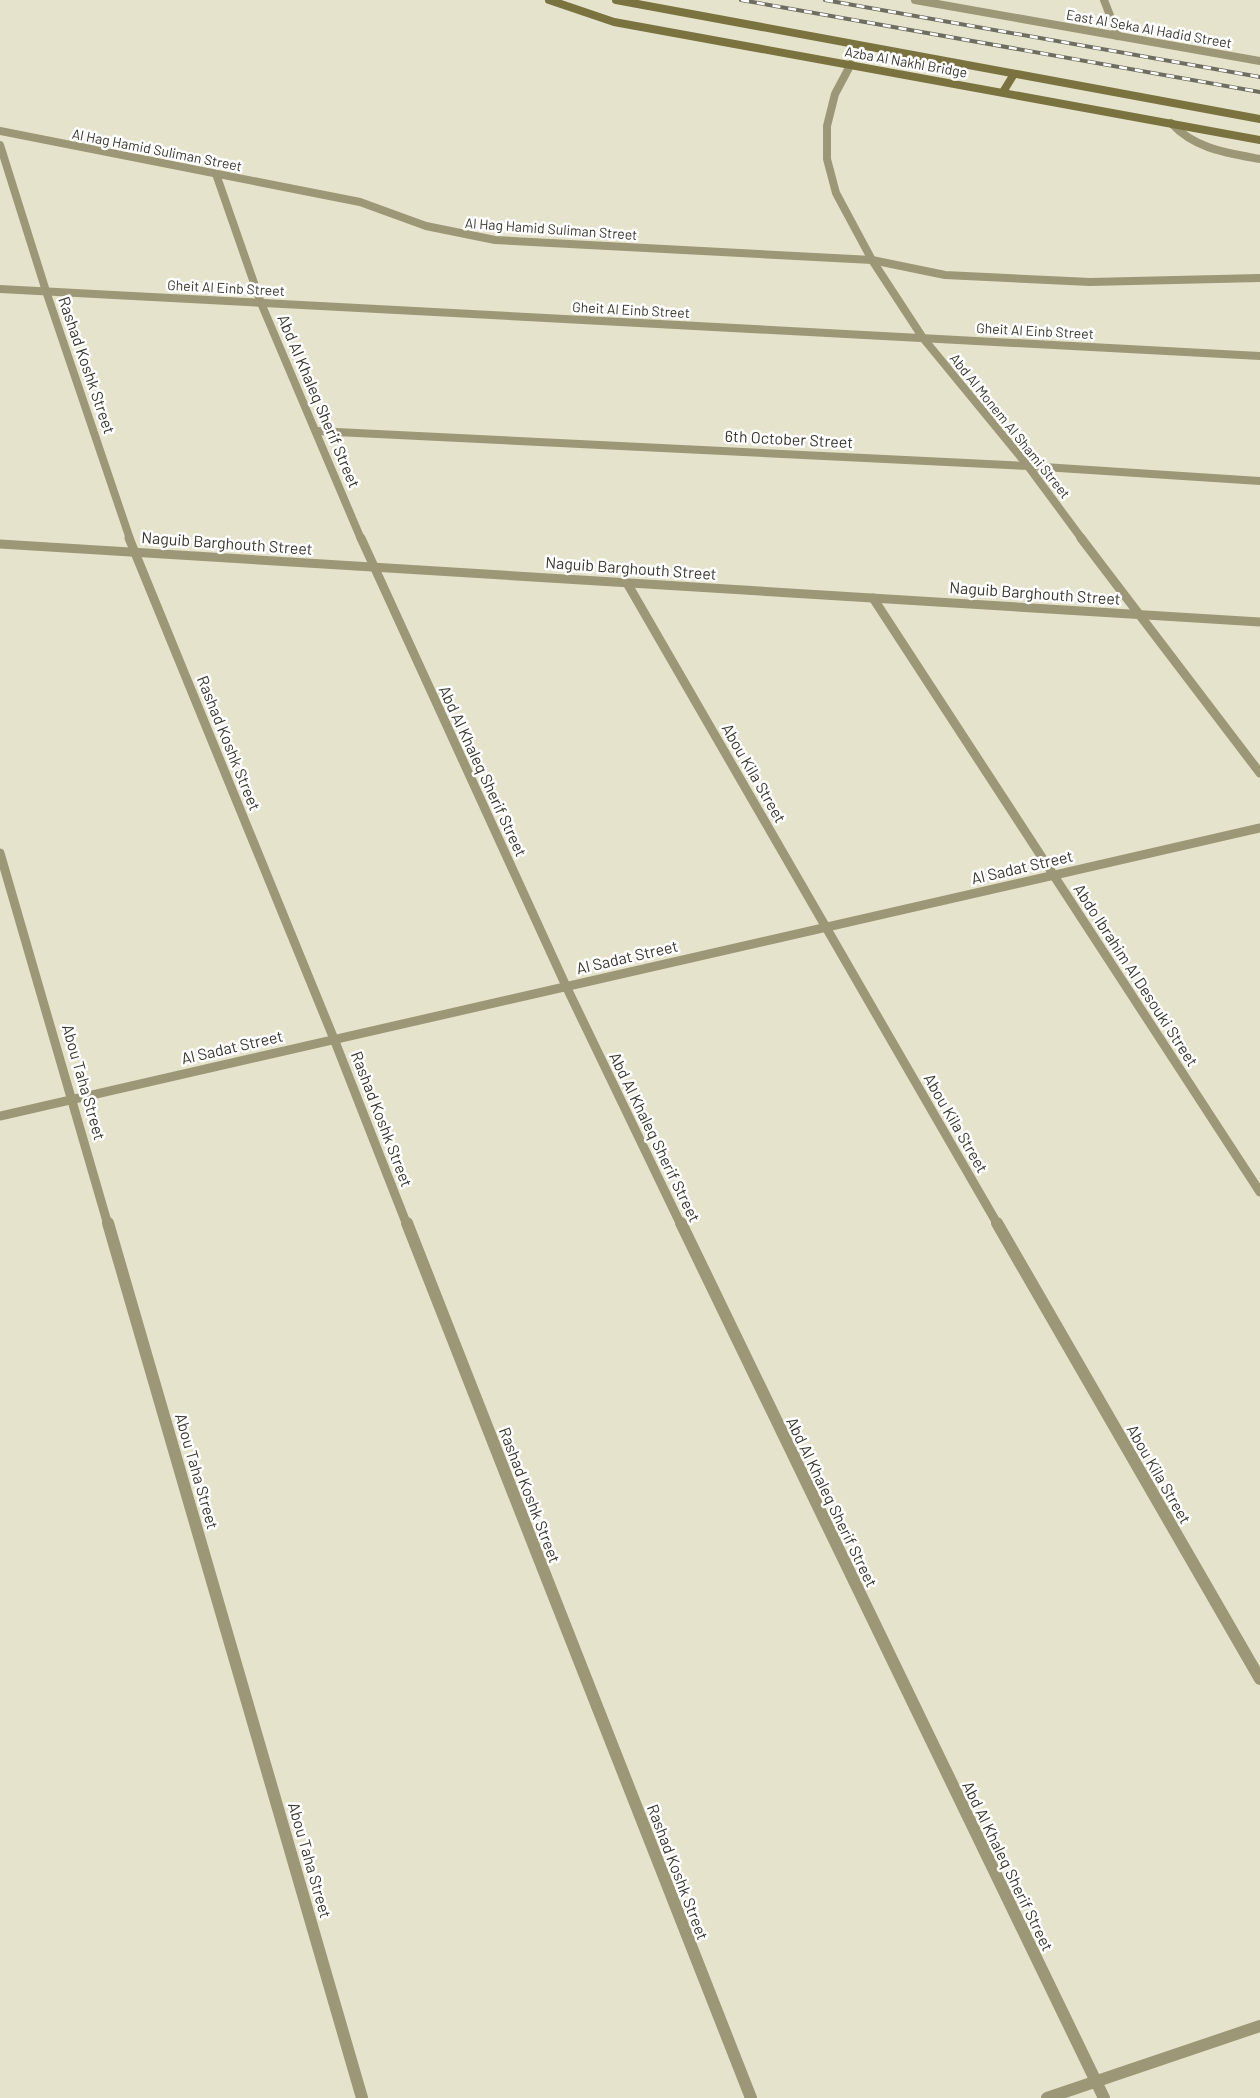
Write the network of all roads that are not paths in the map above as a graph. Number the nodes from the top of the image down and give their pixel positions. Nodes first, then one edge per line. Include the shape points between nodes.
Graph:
1 (549, 0) edge
2 (616, 0) edge
3 (917, 0) edge
4 (1104, 0) edge
5 (1118, 36) junction
6 (1260, 61) edge
7 (851, 64) junction
8 (1014, 74) junction
9 (1003, 92) junction
10 (1260, 118) edge
11 (1171, 123) junction
12 (0, 132) edge
13 (1260, 140) edge
14 (0, 145) edge
15 (1260, 158) edge
16 (216, 174) junction
17 (872, 260) junction
18 (1260, 278) edge
19 (0, 289) edge
20 (46, 291) junction
21 (261, 303) junction
22 (923, 338) junction
23 (1260, 356) edge
24 (316, 431) junction
25 (1028, 466) junction
26 (1260, 481) edge
27 (0, 544) edge
28 (134, 552) junction
29 (373, 567) junction
30 (627, 583) junction
31 (873, 598) junction
32 (1138, 615) junction
33 (1260, 622) edge
34 (1260, 773) edge
35 (1260, 828) edge
36 (0, 853) edge
37 (1053, 875) junction
38 (826, 927) junction
39 (566, 986) junction
40 (334, 1039) junction
41 (72, 1099) junction
42 (0, 1116) edge
43 (1260, 1192) edge
44 (1260, 1678) edge
45 (1260, 2026) edge
46 (1096, 2081) junction
47 (362, 2098) edge
48 (751, 2098) edge
49 (1047, 2098) edge
50 (1104, 2098) edge

1 - 7 main road, Azba Al Nakhl Bridge via 614,22
2 - 8 main road, Azba Al Nakhl Bridge
3 - 5 street, East Al Seka Al Hadid Street
4 - 5 street
5 - 6 street, East Al Seka Al Hadid Street
7 - 9 main road, Azba Al Nakhl Bridge
7 - 17 street, Abd Al Monem Al Shami Street via 835,94 827,126 827,159 836,193
8 - 9 main road
8 - 10 main road, Azba Al Nakhl Bridge
9 - 11 main road, Azba Al Nakhl Bridge
11 - 13 main road, Azba Al Nakhl Bridge
11 - 15 street via 1188,140
12 - 16 street, Al Hag Hamid Suliman Street
14 - 20 street, Rashad Koshk Street
16 - 17 street, Al Hag Hamid Suliman Street via 360,202 435,229 494,240
16 - 21 street, Abd Al Khaleq Sherif Street
17 - 18 street, Al Hag Hamid Suliman Street via 945,275 1090,282
17 - 22 street, Abd Al Monem Al Shami Street
19 - 20 street, Gheit Al Einb Street
20 - 21 street, Gheit Al Einb Street
20 - 28 street, Rashad Koshk Street
21 - 22 street, Gheit Al Einb Street
21 - 24 street, Abd Al Khaleq Sherif Street
22 - 23 street, Gheit Al Einb Street
22 - 25 street, Abd Al Monem Al Shami Street
24 - 25 street, 6th October Street
24 - 29 street, Abd Al Khaleq Sherif Street
25 - 26 street, 6th October Street
25 - 32 street, Abd Al Monem Al Shami Street
27 - 28 street, Naguib Barghouth Street
28 - 29 street, Naguib Barghouth Street
28 - 40 street, Rashad Koshk Street
29 - 30 street, Naguib Barghouth Street
29 - 39 street, Abd Al Khaleq Sherif Street
30 - 31 street, Naguib Barghouth Street
30 - 38 street, Abou Kila Street
31 - 32 street, Naguib Barghouth Street
31 - 37 street, Abdo Ibrahim Al Desouki Street
32 - 33 street, Naguib Barghouth Street
32 - 34 street, Abd Al Monem Al Shami Street
35 - 37 street, Al Sadat Street
36 - 41 street, Abou Taha Street
37 - 38 street, Al Sadat Street
37 - 43 street, Abdo Ibrahim Al Desouki Street
38 - 39 street, Al Sadat Street
38 - 44 street, Abou Kila Street
39 - 40 street, Al Sadat Street
39 - 46 street, Abd Al Khaleq Sherif Street
40 - 41 street, Al Sadat Street
40 - 48 street, Rashad Koshk Street
41 - 42 street, Al Sadat Street
41 - 47 street, Abou Taha Street
45 - 46 street
46 - 49 street
46 - 50 street, Abd Al Khaleq Sherif Street

